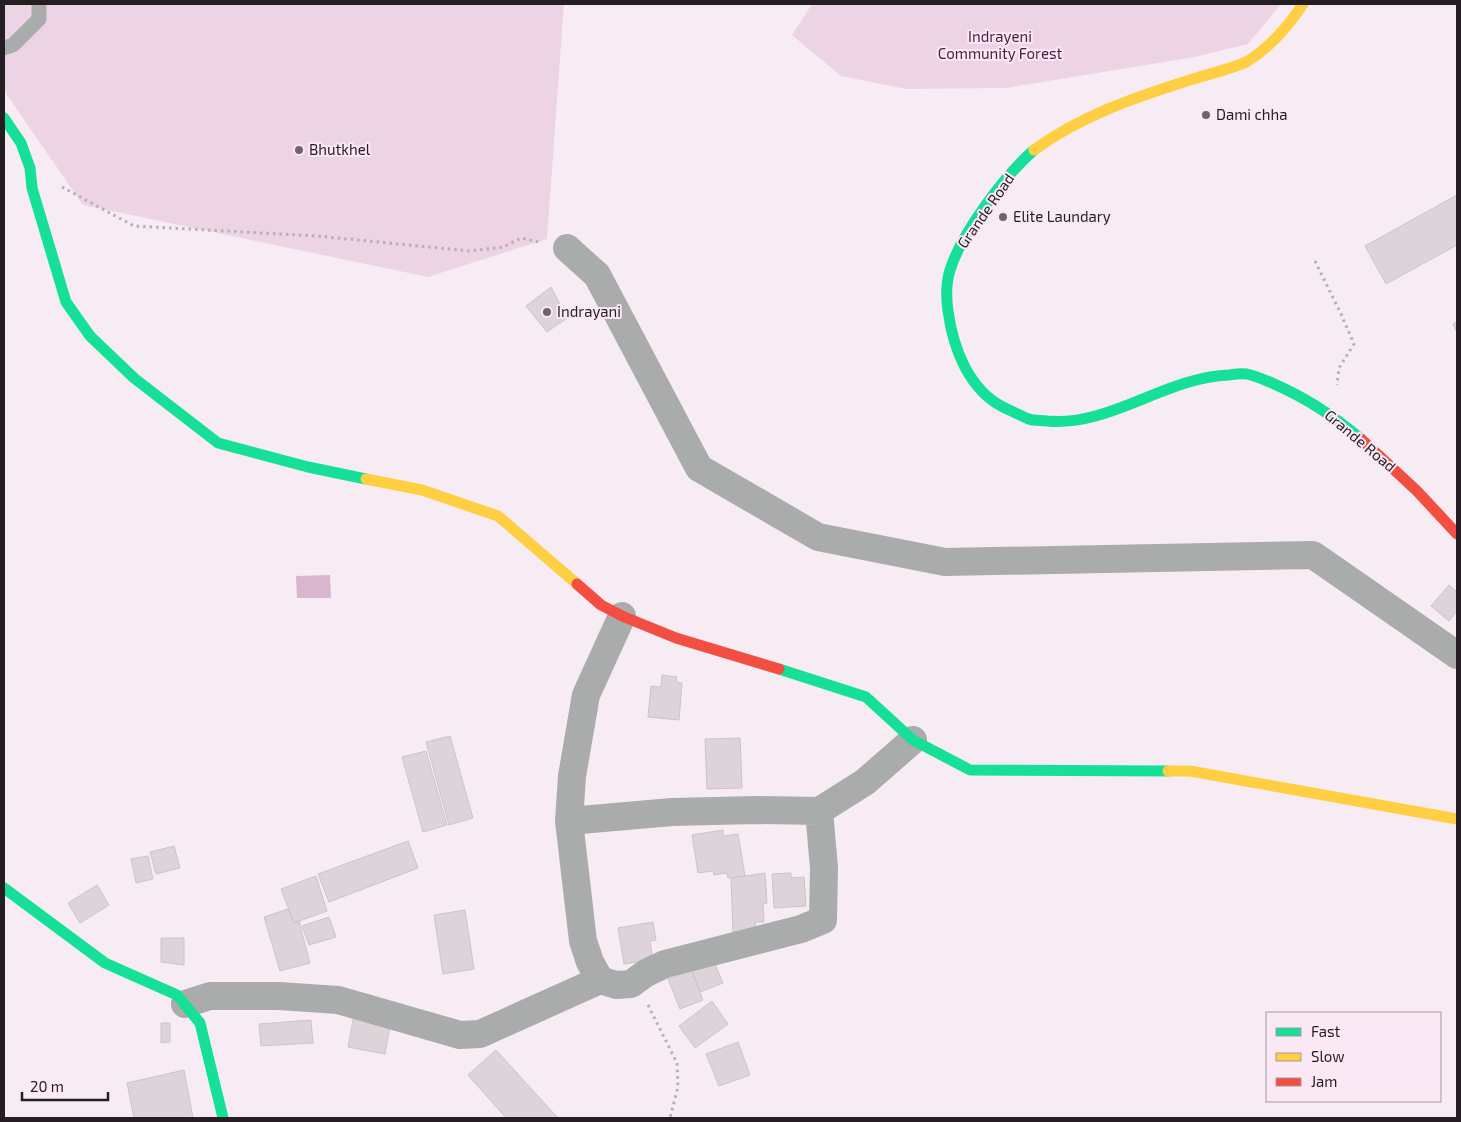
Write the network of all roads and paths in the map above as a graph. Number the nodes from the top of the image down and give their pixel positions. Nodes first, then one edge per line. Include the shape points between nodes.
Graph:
1 (38, 4) edge
2 (1302, 4) edge
3 (4, 48) edge
4 (4, 118) edge
5 (61, 186) dead end
6 (567, 248) joint
7 (1315, 261) dead end
8 (1332, 415) junction
9 (1457, 534) edge
10 (622, 616) junction
11 (1457, 655) edge
12 (914, 740) junction
13 (819, 811) junction
14 (1457, 819) edge
15 (569, 821) junction
16 (4, 888) edge
17 (600, 980) junction
18 (631, 984) junction
19 (181, 1000) junction
20 (223, 1118) edge
21 (670, 1118) edge

1 - 3 lane via 39,19 13,45
2 - 8 street, Grande Road via 1274,41 1246,62 1102,112 1044,142 1004,182 966,234 950,267 946,305 960,359 972,379 988,398 1035,422 1072,422 1206,376 1247,374 1284,386
4 - 10 street via 21,143 30,168 32,188 66,302 90,336 134,378 218,443 308,467 422,490 498,516 602,605
5 - 6 path via 134,226 317,236 470,251 503,247 521,238
6 - 11 street via 597,275 699,468 818,537 945,562 1313,555
7 - 8 path via 1354,344 1339,368
8 - 9 street, Grande Road via 1381,456
10 - 12 street via 676,638 866,697
10 - 15 street via 586,694 572,776
12 - 13 street via 865,782
12 - 14 street via 970,770 1190,770
13 - 15 street via 672,812
13 - 18 street via 824,868 822,920 801,929 665,964
15 - 17 street via 583,941
16 - 19 street via 105,963
17 - 18 street via 616,985
17 - 19 street via 480,1034 460,1034 338,1000 210,996
18 - 21 path via 643,994 677,1063 678,1088
19 - 20 street via 200,1023

